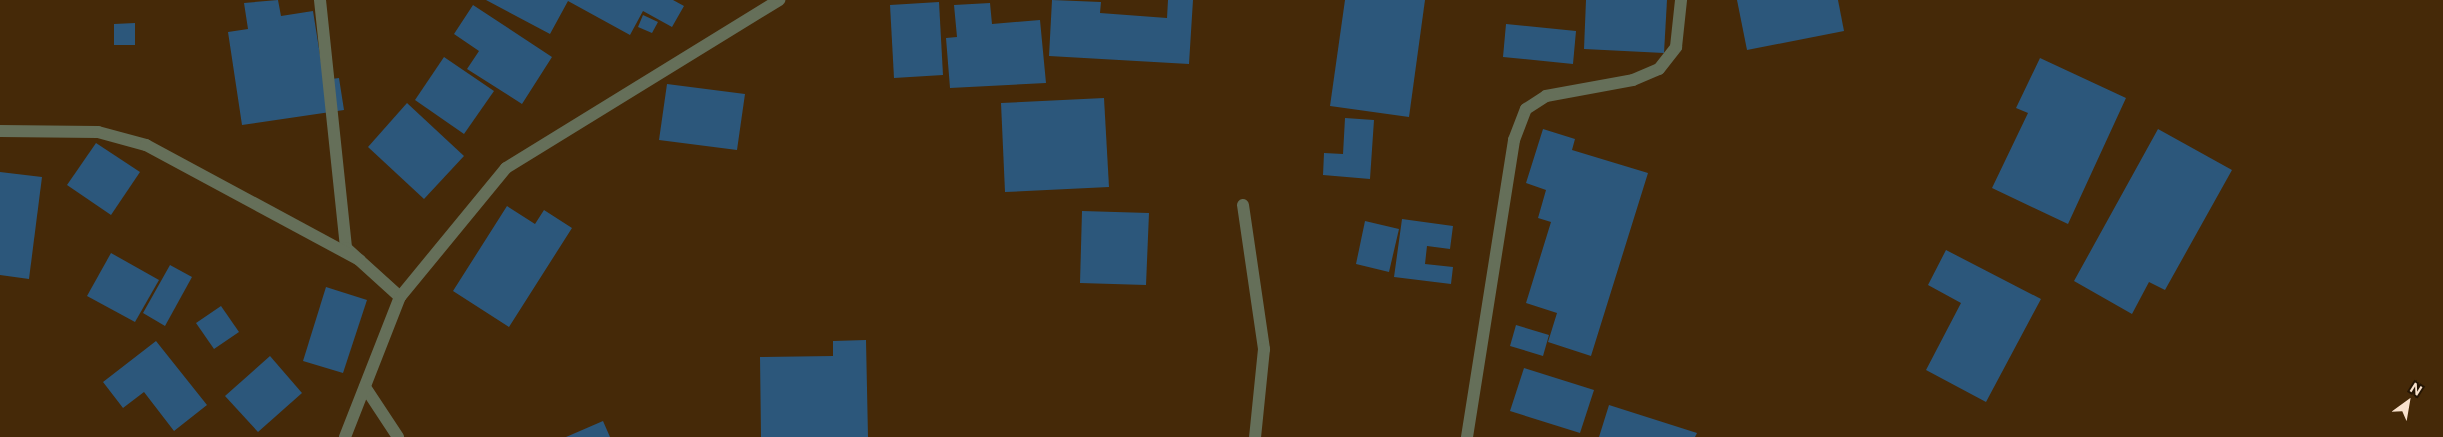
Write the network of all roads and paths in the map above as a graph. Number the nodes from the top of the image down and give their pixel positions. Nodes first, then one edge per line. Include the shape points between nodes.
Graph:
1 (320, 0) edge
2 (779, 0) edge
3 (1681, 0) edge
4 (0, 131) edge
5 (1243, 205) dead end
6 (360, 260) junction
7 (400, 297) junction
8 (365, 387) junction
9 (345, 437) edge
10 (398, 437) edge
11 (1255, 437) edge
12 (1467, 437) edge

1 - 6 street via 346,248
2 - 7 street via 506,168
3 - 12 street via 1683,15 1676,47 1659,69 1633,80 1546,96 1526,109 1514,140
4 - 6 street via 98,132 146,145
5 - 11 street via 1264,349
6 - 7 street
7 - 8 street
8 - 9 street
8 - 10 street

